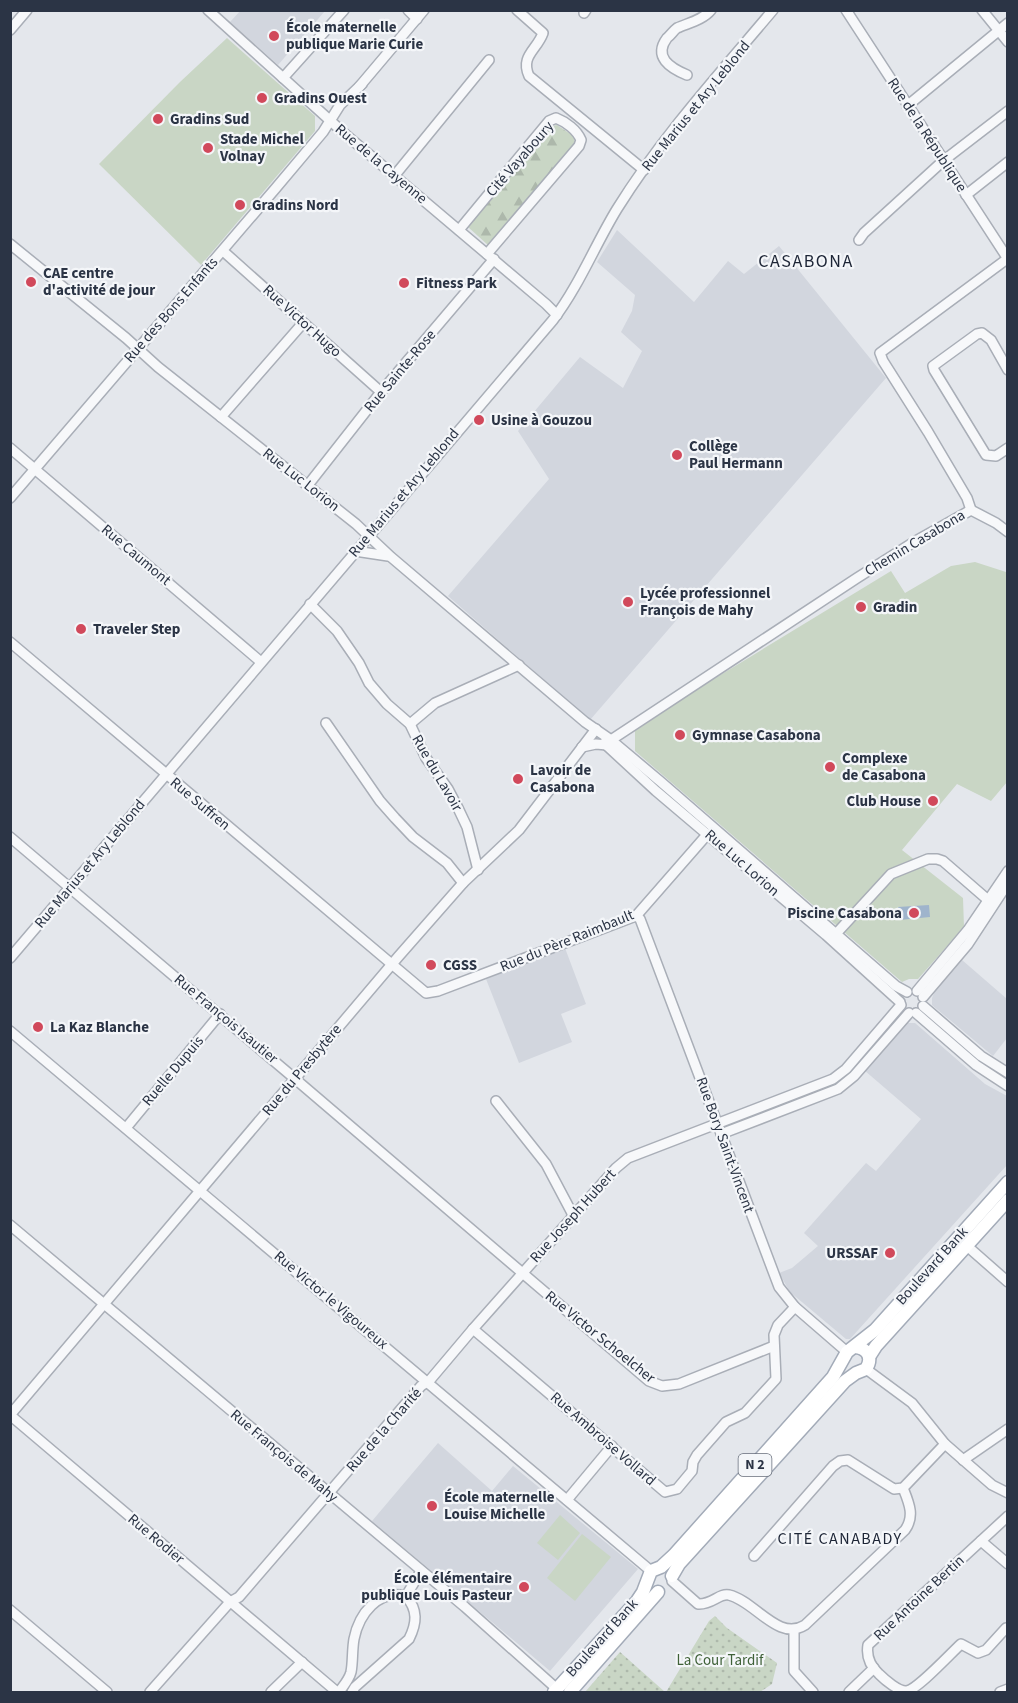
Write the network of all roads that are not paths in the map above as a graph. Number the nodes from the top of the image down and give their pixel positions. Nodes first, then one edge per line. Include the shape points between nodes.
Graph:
1 (208, 10) edge
2 (344, 10) edge
3 (408, 10) edge
4 (424, 10) edge
5 (517, 10) edge
6 (711, 10) edge
7 (773, 10) edge
8 (846, 10) edge
9 (982, 10) edge
10 (24, 12) edge
11 (417, 19) junction
12 (1008, 23) edge
13 (10, 30) edge
14 (999, 32) junction
15 (1008, 42) edge
16 (489, 60) dead end
17 (687, 75) dead end
18 (283, 78) junction
19 (907, 106) junction
20 (1008, 111) edge
21 (330, 121) junction
22 (943, 161) junction
23 (1008, 162) edge
24 (644, 170) junction
25 (395, 176) junction
26 (966, 195) junction
27 (459, 230) junction
28 (859, 240) dead end
29 (10, 244) edge
30 (223, 251) junction
31 (491, 257) junction
32 (1007, 259) edge
33 (556, 315) junction
34 (303, 323) junction
35 (138, 349) junction
36 (1008, 370) edge
37 (381, 392) junction
38 (221, 417) junction
39 (10, 448) edge
40 (1008, 448) edge
41 (35, 469) junction
42 (308, 485) junction
43 (10, 498) edge
44 (971, 510) junction
45 (1008, 532) edge
46 (369, 536) junction
47 (355, 551) junction
48 (391, 557) junction
49 (310, 604) junction
50 (10, 642) edge
51 (261, 662) junction
52 (519, 665) junction
53 (326, 723) dead end
54 (410, 723) junction
55 (594, 731) junction
56 (609, 743) junction
57 (582, 747) junction
58 (165, 775) junction
59 (709, 836) junction
60 (721, 836) junction
61 (10, 837) edge
62 (478, 870) junction
63 (1008, 871) edge
64 (463, 883) junction
65 (1008, 883) edge
66 (70, 887) junction
67 (988, 900) junction
68 (987, 914) junction
69 (636, 916) junction
70 (833, 936) junction
71 (10, 958) edge
72 (392, 964) junction
73 (907, 992) junction
74 (901, 1004) junction
75 (918, 1004) junction
76 (220, 1014) junction
77 (10, 1030) edge
78 (1008, 1073) edge
79 (295, 1078) junction
80 (1008, 1086) edge
81 (496, 1101) dead end
82 (717, 1124) junction
83 (126, 1128) junction
84 (721, 1134) junction
85 (1008, 1182) edge
86 (201, 1191) junction
87 (1008, 1200) edge
88 (573, 1215) junction
89 (10, 1225) edge
90 (967, 1245) junction
91 (521, 1273) junction
92 (1008, 1282) edge
93 (104, 1304) junction
94 (795, 1307) junction
95 (472, 1329) junction
96 (774, 1346) junction
97 (849, 1353) junction
98 (864, 1366) junction
99 (427, 1382) junction
100 (10, 1415) edge
101 (1008, 1429) edge
102 (945, 1444) junction
103 (612, 1446) junction
104 (963, 1460) junction
105 (903, 1488) junction
106 (1008, 1493) edge
107 (329, 1494) junction
108 (567, 1500) junction
109 (1008, 1516) edge
110 (981, 1541) junction
111 (754, 1556) dead end
112 (1008, 1564) edge
113 (421, 1571) junction
114 (653, 1573) junction
115 (672, 1579) junction
116 (658, 1592) junction
117 (406, 1596) junction
118 (230, 1602) junction
119 (10, 1610) edge
120 (1006, 1628) edge
121 (794, 1630) junction
122 (302, 1662) junction
123 (352, 1664) junction
124 (874, 1668) junction
125 (366, 1677) junction
126 (1008, 1689) edge
127 (555, 1691) edge
128 (107, 1692) edge
129 (150, 1692) edge
130 (271, 1692) edge
131 (338, 1692) edge
132 (352, 1692) edge
133 (570, 1692) edge
134 (813, 1692) edge
135 (849, 1692) edge
136 (909, 1692) edge
137 (1000, 1692) edge

1 - 18 street, Rue de la Cayenne
2 - 18 street
3 - 11 street
4 - 11 street, Rue des Bons Enfants
5 - 24 street via 543,33 528,54 529,76
6 - 17 street via 675,30 662,46 663,58
7 - 24 street, Rue Marius et Ary Leblond
8 - 19 street, Rue de la République
9 - 14 street
10 - 13 street
11 - 21 street, Rue des Bons Enfants
12 - 14 street
14 - 15 street
14 - 19 street
16 - 25 street
18 - 21 street, Rue de la Cayenne
19 - 22 street, Rue de la République
20 - 22 street
21 - 25 street, Rue de la Cayenne
21 - 30 street, Rue des Bons Enfants
22 - 26 street, Rue de la République
22 - 28 street
23 - 26 street
24 - 33 street, Rue Marius et Ary Leblond
25 - 27 street, Rue de la Cayenne
26 - 32 street, Rue de la République
27 - 31 street, Rue de la Cayenne
27 - 31 street, Cité Vayaboury via 549,121 562,120 578,133 579,146
29 - 35 street, Rue Luc Lorion
30 - 34 street, Rue Victor Hugo
30 - 35 street, Rue des Bons Enfants
31 - 33 street, Rue de la Cayenne
31 - 37 street, Rue Sainte-Rose
32 - 44 street, Chemin Casabona via 880,353
33 - 46 street, Rue Marius et Ary Leblond
34 - 37 street, Rue Victor Hugo
34 - 38 street
35 - 38 street, Rue Luc Lorion
35 - 41 street, Rue des Bons Enfants
36 - 40 street via 982,333 933,366 986,455 996,456
37 - 42 street, Rue Sainte-Rose
38 - 42 street, Rue Luc Lorion
39 - 41 street, Rue Caumont
41 - 43 street, Rue des Bons Enfants
41 - 51 street, Rue Caumont
42 - 46 street, Rue Luc Lorion
44 - 45 street
44 - 56 street, Chemin Casabona via 857,578
46 - 47 street, Rue Marius et Ary Leblond
46 - 48 street, Rue Luc Lorion
47 - 48 street
47 - 49 street, Rue Marius et Ary Leblond
48 - 52 street, Rue Luc Lorion
49 - 51 street, Rue Marius et Ary Leblond
49 - 54 street, Rue du Lavoir via 337,631 369,683
50 - 58 street, Rue Suffren
51 - 58 street, Rue Marius et Ary Leblond
52 - 54 street via 435,704
52 - 55 street, Rue Luc Lorion
53 - 64 street via 380,801
54 - 62 street, Rue du Lavoir via 467,827
55 - 56 street, Rue Luc Lorion
55 - 57 street, Rue du Presbytère
56 - 57 street
56 - 59 street, Rue Luc Lorion via 656,791
56 - 60 street, Rue Luc Lorion
57 - 62 street, Rue du Presbytère via 519,831
58 - 66 street, Rue Marius et Ary Leblond
58 - 72 street, Rue Suffren
59 - 60 street
59 - 69 street, Rue du Père Raimbault
59 - 70 street, Rue Luc Lorion
60 - 70 street, Rue Luc Lorion
61 - 66 street, Rue François Isautier
62 - 64 street, Rue du Presbytère
63 - 67 street
64 - 72 street, Rue du Presbytère
65 - 68 street
66 - 71 street, Rue Marius et Ary Leblond
66 - 76 street, Rue François Isautier
67 - 68 street
67 - 70 street via 943,861 928,859 891,874
67 - 75 street
68 - 75 street via 968,944
69 - 72 street, Rue du Père Raimbault via 438,991 426,993
69 - 82 street, Rue Bory Saint-Vincent
70 - 73 street, Rue Luc Lorion
70 - 74 street, Rue Luc Lorion
72 - 79 street, Rue du Presbytère
73 - 74 street, Rue Joseph Hubert
73 - 75 street
74 - 75 street, Rue Luc Lorion
74 - 82 street, Rue Joseph Hubert via 833,1079
75 - 78 street
75 - 80 street via 976,1065
75 - 84 street via 838,1089
76 - 79 street, Rue François Isautier
76 - 83 street, Ruelle Dupuis
77 - 83 street, Rue Victor le Vigoureux
79 - 86 street, Rue du Presbytère
79 - 91 street, Rue François Isautier
81 - 88 street via 546,1164
82 - 84 street, Rue Bory Saint-Vincent
82 - 88 street, Rue Joseph Hubert via 628,1158
83 - 86 street, Rue Victor le Vigoureux
84 - 94 street, Rue Bory Saint-Vincent via 779,1287
85 - 97 main road, Boulevard Bank / N 2 via 875,1330
86 - 93 street, Rue du Presbytère
86 - 99 street, Rue Victor le Vigoureux
87 - 90 main road, Boulevard Bank / N 2
88 - 91 street, Rue Joseph Hubert
89 - 93 street, Rue François de Mahy
90 - 92 street
90 - 98 main road, Boulevard Bank / N 2 via 876,1346
91 - 95 street, Rue de la Charité
91 - 96 street, Rue Victor Schoelcher via 649,1381 662,1386 679,1384
93 - 100 street, Rue du Presbytère
93 - 107 street, Rue François de Mahy
94 - 96 street via 778,1325
94 - 97 street, Rue Bory Saint-Vincent
95 - 99 street, Rue de la Charité
95 - 103 street, Rue Ambroise Vollard
96 - 103 street, Rue Ambroise Vollard via 776,1379 745,1413 726,1422 703,1448 692,1471 677,1489 665,1492
97 - 98 main road via 846,1367
97 - 98 main road via 863,1348
97 - 114 main road, Boulevard Bank / N 2 via 823,1389
98 - 102 street via 912,1403
98 - 115 main road, Boulevard Bank / N 2 via 845,1381 681,1562
99 - 107 street, Rue de la Charité
99 - 108 street, Rue Victor le Vigoureux
100 - 118 street, Rue Rodier
101 - 104 street
102 - 104 street
102 - 105 street
103 - 108 street
104 - 106 street via 992,1485
105 - 111 street via 894,1489 848,1460 840,1461
105 - 121 street via 911,1514 905,1530 805,1625
107 - 113 street, Rue François de Mahy
107 - 118 street, Rue de la Charité
108 - 114 street, Rue Victor le Vigoureux
109 - 110 street, Rue Antoine Bertin
110 - 112 street
110 - 124 street, Rue Antoine Bertin via 868,1645 867,1654
113 - 117 street
113 - 127 street, Rue François de Mahy
114 - 115 main road via 668,1570
114 - 116 main road via 651,1588
114 - 127 main road, Boulevard Bank / N 2 via 637,1601
115 - 116 main road, N 2 via 666,1591
115 - 121 street via 698,1604 728,1595 779,1626
116 - 133 main road, Boulevard Bank / N 2
117 - 123 street via 391,1594 370,1606 354,1638
117 - 125 street via 415,1612 413,1630 399,1649
118 - 122 street, Rue Rodier
118 - 129 street, Rue de la Charité
119 - 128 street
120 - 136 street via 986,1650 978,1653 961,1644
121 - 134 street via 794,1671
122 - 130 street
122 - 131 street, Rue Rodier
123 - 125 street
123 - 131 street
124 - 135 street
124 - 136 street
125 - 132 street
126 - 137 street

